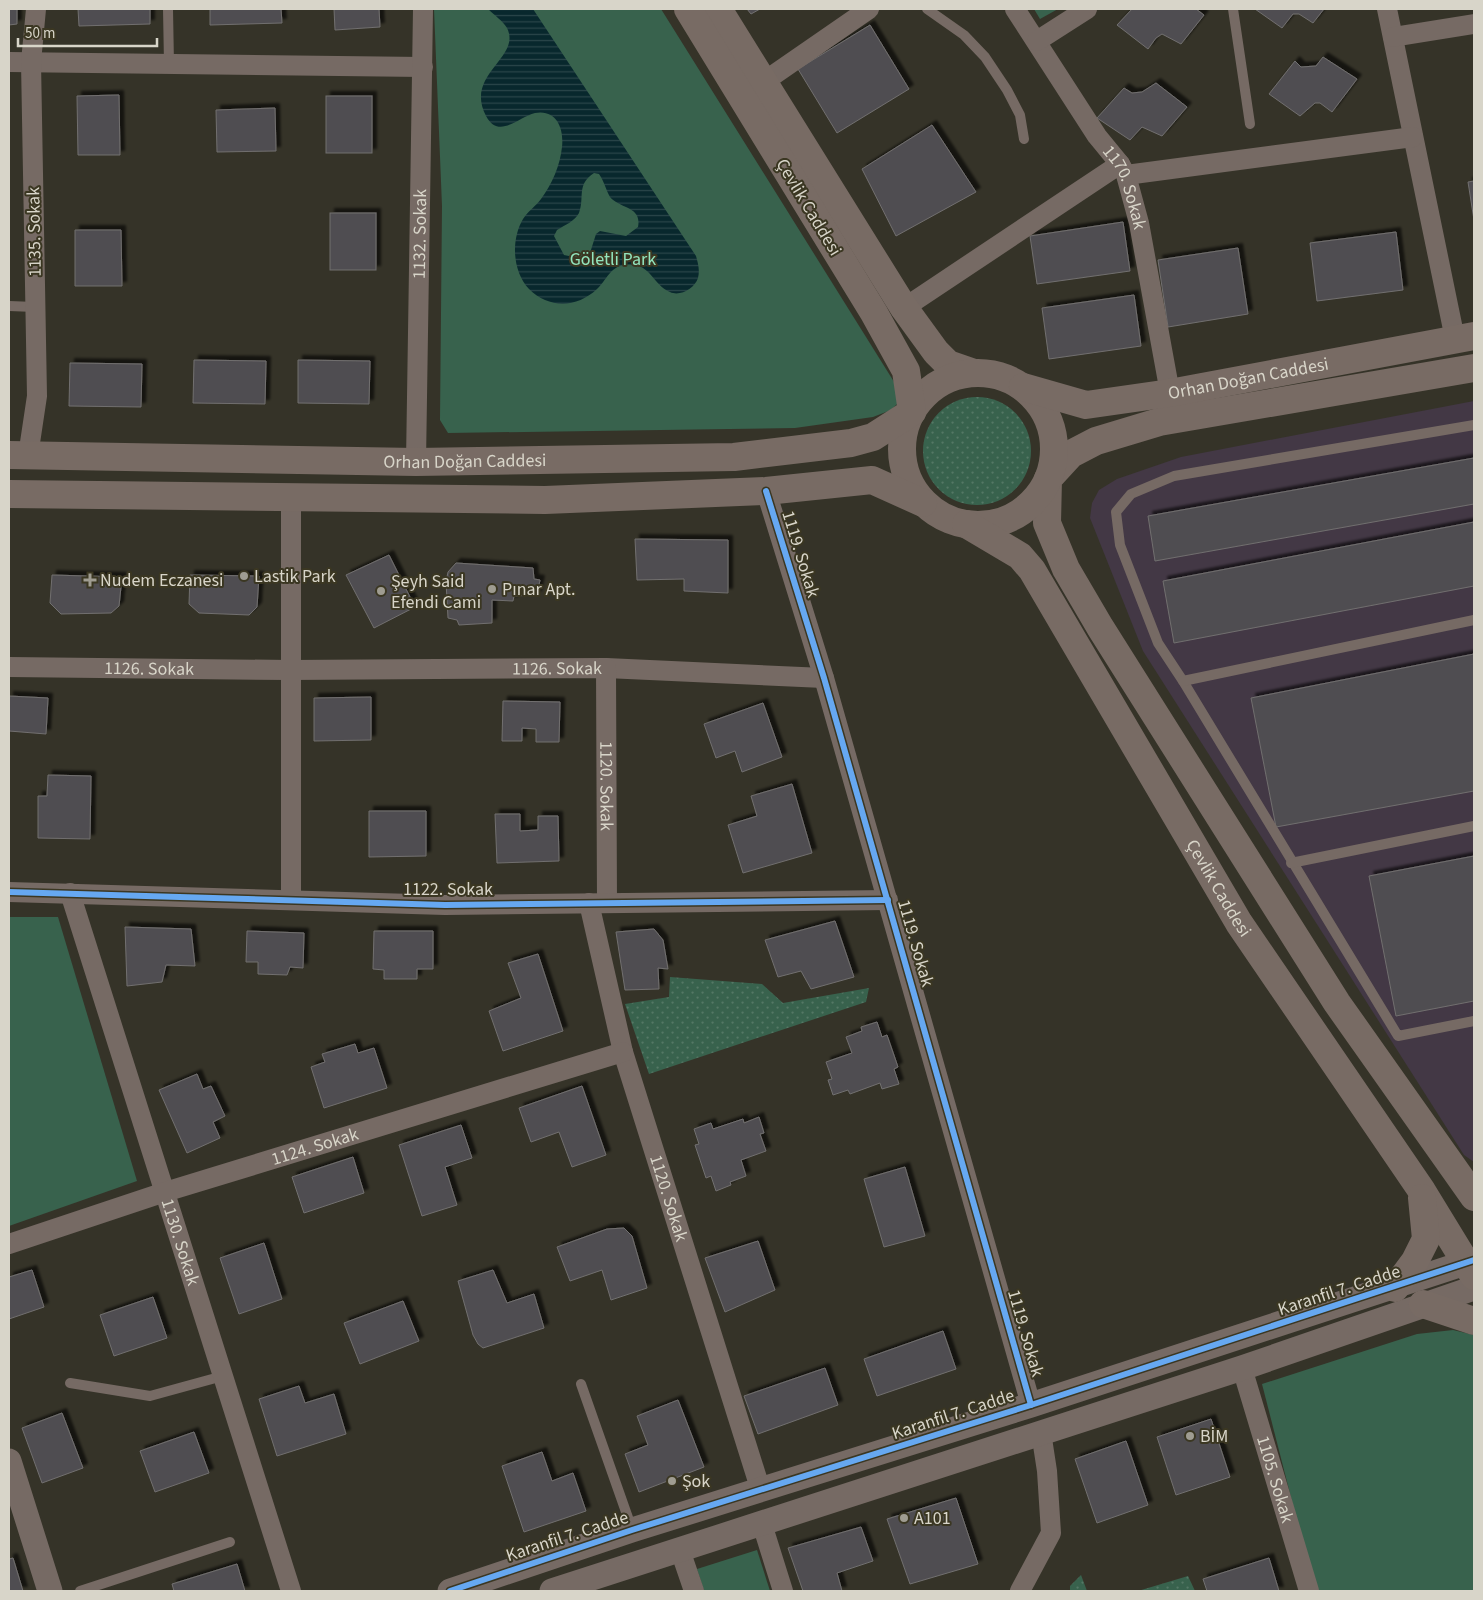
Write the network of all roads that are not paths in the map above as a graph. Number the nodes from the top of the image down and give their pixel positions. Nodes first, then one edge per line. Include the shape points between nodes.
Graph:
1 (36, 9) edge
2 (168, 9) edge
3 (423, 9) edge
4 (688, 9) edge
5 (718, 9) edge
6 (870, 9) edge
7 (927, 9) edge
8 (1015, 9) edge
9 (1087, 9) edge
10 (1233, 9) edge
11 (1386, 9) edge
12 (1474, 24) edge
13 (1394, 37) junction
14 (1037, 41) junction
15 (9, 62) edge
16 (31, 62) junction
17 (169, 64) junction
18 (423, 67) junction
19 (762, 83) junction
20 (1250, 124) dead end
21 (1413, 136) junction
22 (1024, 139) dead end
23 (1123, 170) junction
24 (9, 306) edge
25 (35, 307) junction
26 (904, 308) junction
27 (1464, 337) edge
28 (1474, 368) edge
29 (974, 373) junction
30 (1023, 387) junction
31 (1170, 393) junction
32 (912, 412) junction
33 (1474, 425) edge
34 (18, 456) edge
35 (416, 462) junction
36 (1048, 479) junction
37 (766, 491) junction
38 (9, 494) edge
39 (291, 496) junction
40 (923, 502) junction
41 (966, 524) junction
42 (1474, 620) edge
43 (9, 667) edge
44 (606, 668) junction
45 (290, 670) junction
46 (824, 678) junction
47 (1183, 681) junction
48 (1474, 826) edge
49 (1291, 862) junction
50 (9, 892) edge
51 (70, 893) junction
52 (291, 900) junction
53 (888, 900) junction
54 (598, 903) junction
55 (1474, 1022) edge
56 (623, 1052) junction
57 (1465, 1179) edge
58 (1422, 1191) junction
59 (165, 1192) junction
60 (1474, 1197) edge
61 (9, 1244) edge
62 (1471, 1266) edge
63 (1395, 1288) junction
64 (1474, 1288) edge
65 (1423, 1304) junction
66 (1474, 1321) edge
67 (1242, 1368) junction
68 (223, 1376) junction
69 (70, 1383) dead end
70 (581, 1384) dead end
71 (1031, 1405) junction
72 (1041, 1432) junction
73 (9, 1461) edge
74 (761, 1491) junction
75 (762, 1524) junction
76 (632, 1530) junction
77 (230, 1542) dead end
78 (680, 1550) junction
79 (50, 1591) edge
80 (80, 1591) edge
81 (291, 1591) edge
82 (450, 1591) edge
83 (552, 1591) edge
84 (694, 1591) edge
85 (783, 1591) edge
86 (1020, 1591) edge
87 (1309, 1591) edge

1 - 16 street, 1135. Sokak
2 - 17 lane
3 - 18 street, 1132. Sokak
4 - 32 main road, Çevlik Caddesi via 874,313 906,371
5 - 19 main road, Çevlik Caddesi
6 - 19 street
7 - 22 lane via 964,35 985,57 1008,90 1020,115
8 - 14 street, 1170. Sokak
9 - 14 street
10 - 20 lane
11 - 13 street
12 - 13 street
13 - 21 street
14 - 23 street, 1170. Sokak via 1097,136
15 - 16 street
16 - 17 street
16 - 25 street, 1135. Sokak
17 - 18 street
18 - 35 street, 1132. Sokak
19 - 26 main road, Çevlik Caddesi
21 - 23 street
21 - 27 street
23 - 26 street
23 - 31 street, 1170. Sokak via 1139,223
24 - 25 lane
25 - 34 street, 1135. Sokak via 37,396
26 - 29 main road, Çevlik Caddesi via 948,364
27 - 31 main road, Orhan Doğan Caddesi
28 - 36 main road, Orhan Doğan Caddesi via 1159,422 1096,441 1071,454
29 - 30 main road via 1000,376
29 - 32 main road via 949,379 927,393
30 - 31 main road, Orhan Doğan Caddesi via 1086,405
30 - 36 main road via 1041,406 1052,429 1054,454
32 - 35 main road, Orhan Doğan Caddesi via 865,439 734,457
32 - 40 main road via 903,435 902,459 909,482
33 - 47 lane via 1174,476 1130,494 1116,512 1120,545 1158,643
34 - 35 main road, Orhan Doğan Caddesi
36 - 41 main road via 1034,501 1014,517 990,524
36 - 57 main road, Çevlik Caddesi via 1047,523 1066,569 1100,627 1337,1004
37 - 39 main road via 545,500
37 - 40 main road via 872,480
37 - 46 street, 1119. Sokak
38 - 39 main road
39 - 45 street
40 - 41 main road via 943,517
41 - 58 main road, Çevlik Caddesi via 1020,556 1032,570 1239,923
42 - 47 lane
43 - 45 street, 1126. Sokak
44 - 45 street, 1126. Sokak
44 - 46 street, 1126. Sokak
44 - 54 street, 1120. Sokak
45 - 52 street
46 - 53 street, 1119. Sokak
47 - 49 lane
48 - 49 lane
49 - 55 lane via 1398,1036
50 - 51 street, 1122. Sokak
51 - 52 street, 1122. Sokak
51 - 59 street, 1130. Sokak
52 - 54 street, 1122. Sokak via 445,905
53 - 54 street, 1122. Sokak
53 - 71 street, 1119. Sokak
54 - 56 street, 1120. Sokak
56 - 59 street, 1124. Sokak
56 - 74 street, 1120. Sokak
57 - 60 main road, Çevlik Caddesi
58 - 62 main road, Çevlik Caddesi
58 - 63 main road via 1426,1239
59 - 61 street, 1124. Sokak
59 - 68 street, 1130. Sokak
62 - 63 street, Karanfil 7. Cadde
63 - 71 street, Karanfil 7. Cadde
64 - 65 street
65 - 66 main road
65 - 67 street
67 - 72 street
67 - 87 street, 1105. Sokak
68 - 69 lane via 150,1396
68 - 81 street, 1130. Sokak
70 - 76 lane
71 - 74 street, Karanfil 7. Cadde
72 - 75 street
72 - 86 street via 1051,1533
73 - 79 street
74 - 76 street, Karanfil 7. Cadde
75 - 78 street
75 - 85 street
76 - 82 street, Karanfil 7. Cadde
77 - 80 lane
78 - 83 street
78 - 84 street

